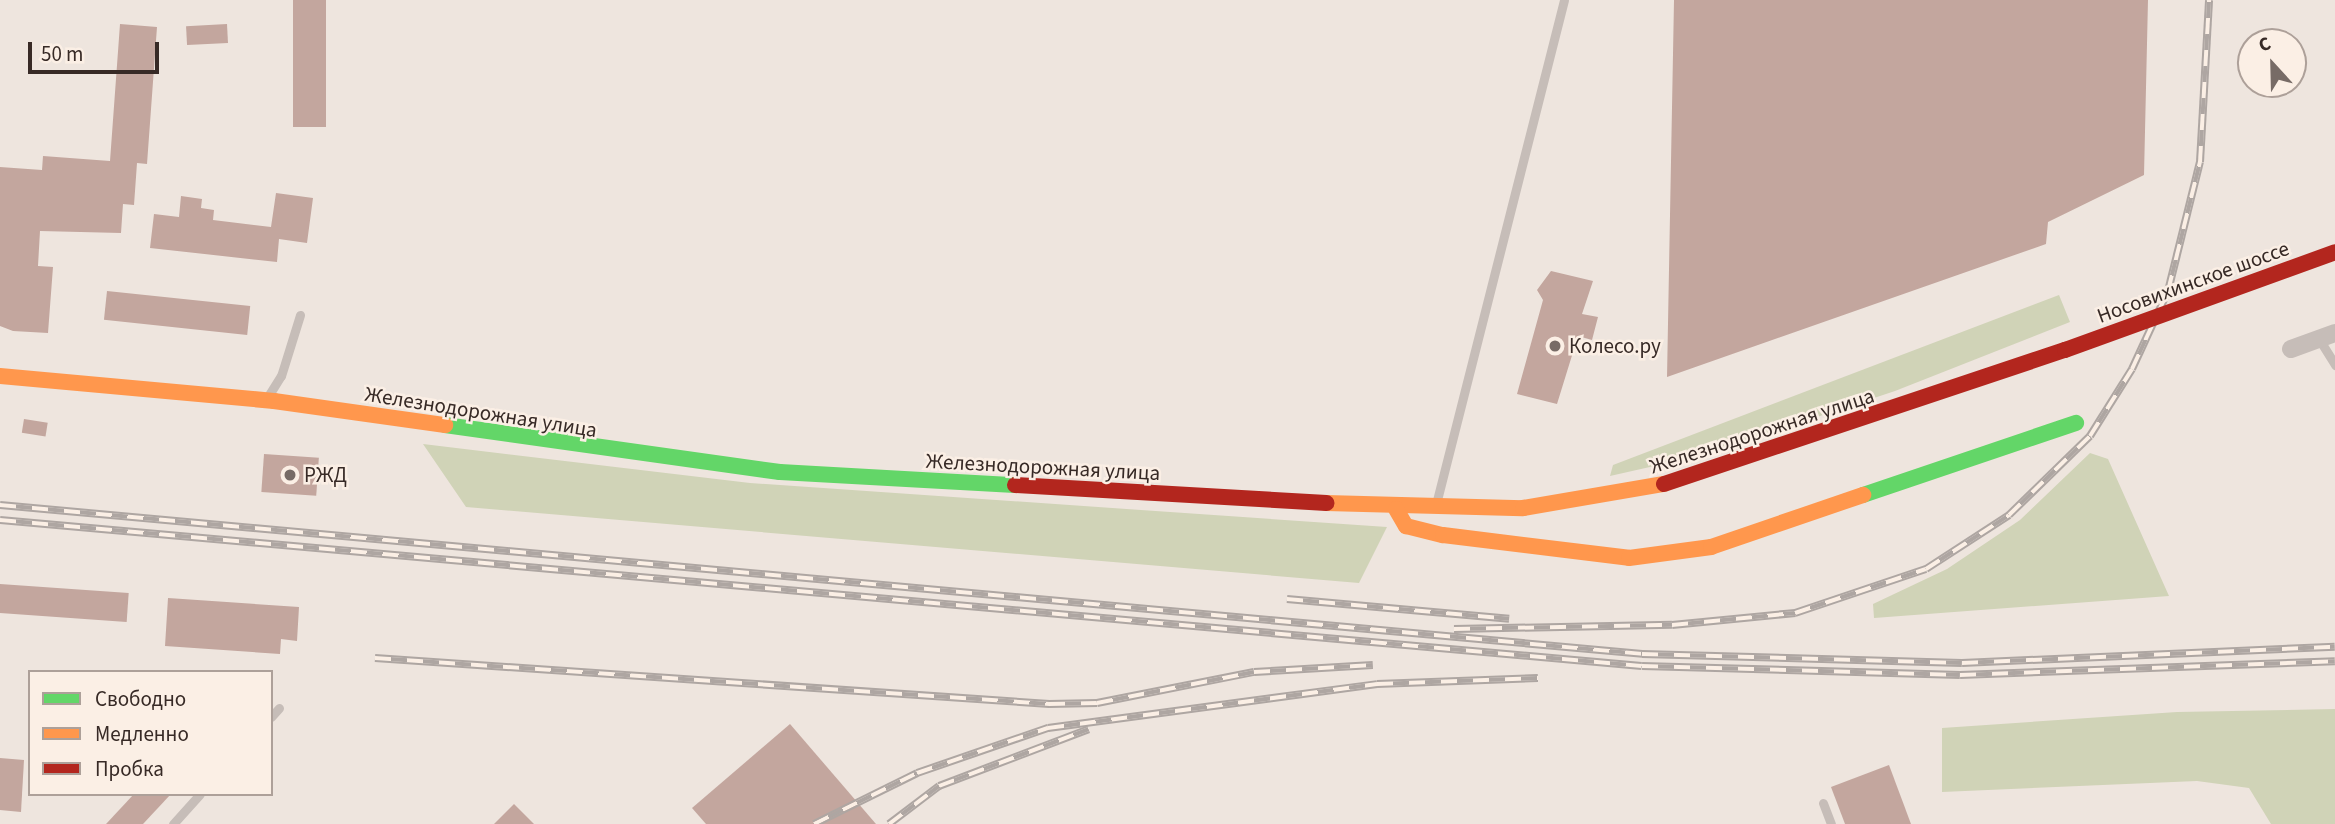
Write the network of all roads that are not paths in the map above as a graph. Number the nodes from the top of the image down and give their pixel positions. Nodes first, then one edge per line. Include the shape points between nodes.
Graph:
1 (1564, 0) edge
2 (2335, 253) edge
3 (300, 316) dead end
4 (2327, 336) edge
5 (2291, 349) dead end
6 (2065, 350) joint
7 (2335, 365) edge
8 (0, 376) edge
9 (265, 400) junction
10 (2076, 423) dead end
11 (1396, 509) junction
12 (1434, 509) junction
13 (279, 708) dead end
14 (273, 715) edge
15 (198, 796) edge
16 (1823, 803) dead end
17 (173, 824) edge
18 (1831, 824) edge

1 - 12 lane
2 - 6 main road, Носовихинское шоссе, bridge
3 - 9 lane via 281,376
4 - 5 street
4 - 7 lane
6 - 12 main road, Железнодорожная улица via 1645,491 1523,508
8 - 9 main road, Железнодорожная улица
9 - 11 main road, Железнодорожная улица via 780,472
10 - 11 main road via 1711,547 1629,558 1443,535 1406,526
11 - 12 main road, Железнодорожная улица
13 - 14 lane
15 - 17 lane
16 - 18 lane

